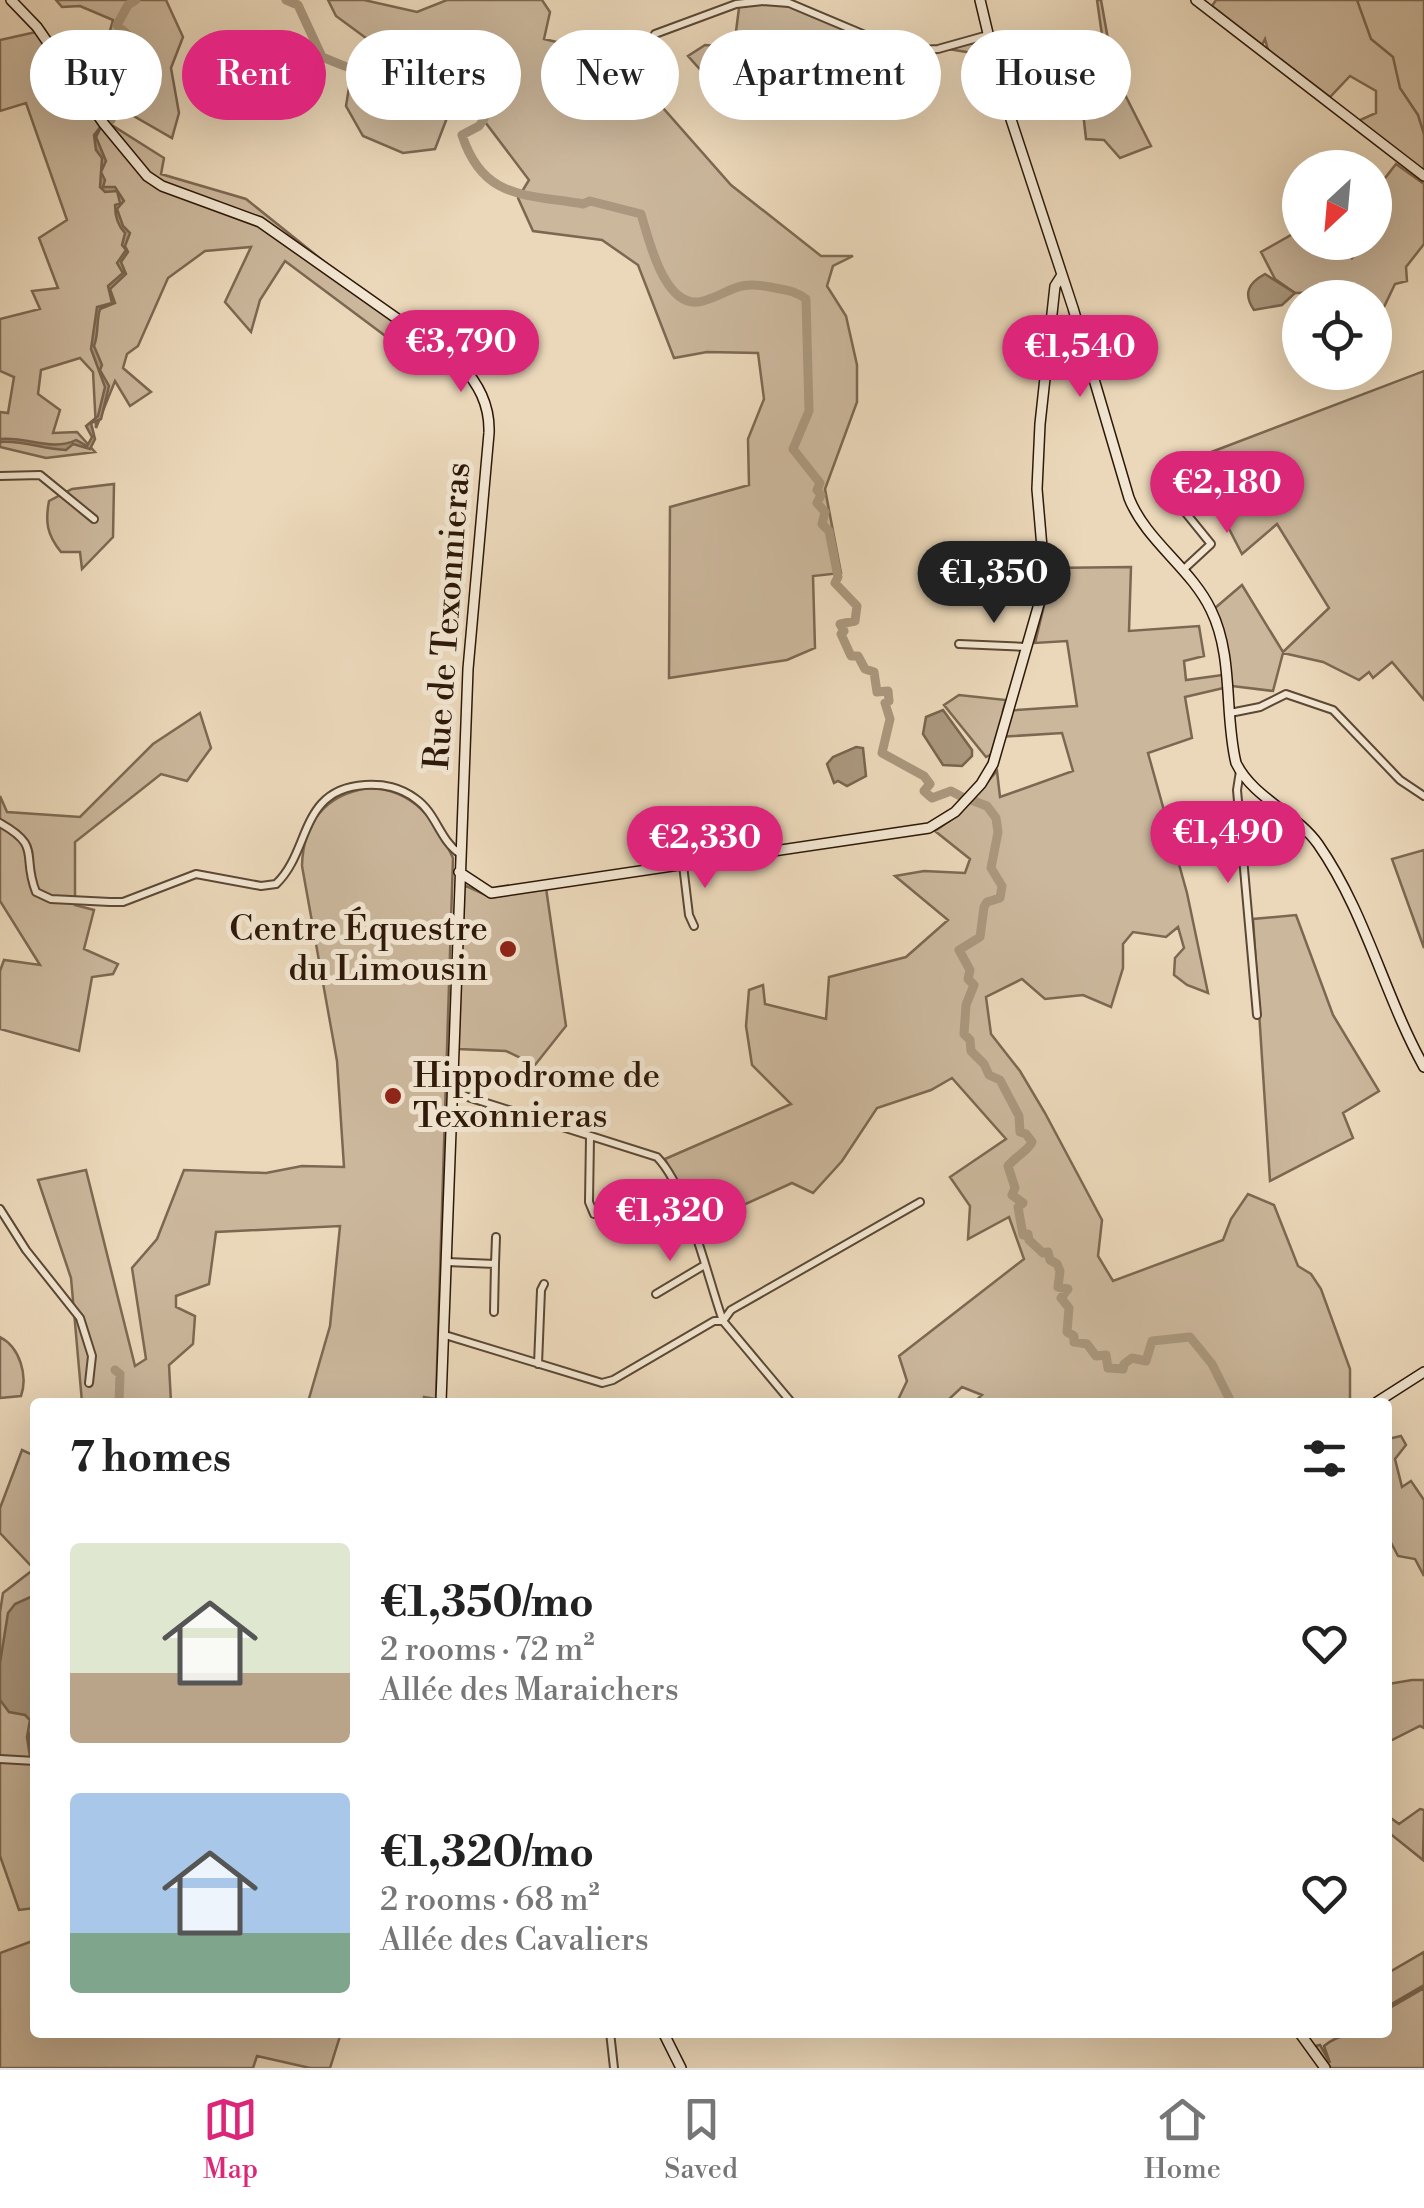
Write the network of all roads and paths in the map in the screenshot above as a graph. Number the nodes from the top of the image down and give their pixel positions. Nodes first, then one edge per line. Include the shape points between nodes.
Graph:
1 (11, 0) edge
2 (980, 0) edge
3 (1196, 0) edge
4 (666, 30) edge
5 (987, 30) edge
6 (961, 42) edge
7 (1011, 120) edge
8 (1424, 176) edge
9 (1062, 275) junction
10 (0, 476) edge
11 (1172, 496) dead end
12 (94, 519) dead end
13 (1184, 569) junction
14 (959, 644) dead end
15 (1028, 647) junction
16 (1230, 713) junction
17 (1240, 771) junction
18 (1424, 796) edge
19 (0, 823) edge
20 (459, 853) junction
21 (683, 865) junction
22 (458, 872) junction
23 (694, 926) dead end
24 (1257, 1015) dead end
25 (1424, 1067) edge
26 (451, 1091) junction
27 (590, 1136) junction
28 (920, 1202) dead end
29 (0, 1209) edge
30 (594, 1214) dead end
31 (496, 1237) dead end
32 (447, 1262) junction
33 (495, 1264) junction
34 (703, 1266) junction
35 (544, 1284) dead end
36 (656, 1294) dead end
37 (494, 1312) dead end
38 (723, 1320) junction
39 (444, 1335) junction
40 (538, 1364) junction
41 (1424, 1372) edge
42 (89, 1384) dead end
43 (442, 1398) edge
44 (788, 1398) edge
45 (1383, 1398) edge
46 (0, 1759) edge
47 (30, 1761) edge
48 (611, 2038) edge
49 (666, 2038) edge
50 (1303, 2038) edge
51 (614, 2068) edge
52 (681, 2068) edge
53 (1325, 2068) edge

1 - 20 street, Rue de Texonnieras via 147,176 260,222 446,352 476,381 489,418
2 - 5 street
3 - 8 street
4 - 6 street via 763,1 788,4 902,50
7 - 9 street
9 - 13 street via 1133,509
9 - 15 street via 1054,286 1040,424 1037,488 1046,576
10 - 12 street via 40,475
11 - 13 street via 1211,544
13 - 16 street via 1216,622
14 - 15 street
15 - 21 street via 993,764 939,824
16 - 17 street
16 - 18 street via 1286,694 1320,704
17 - 24 street
17 - 25 street via 1317,844 1350,896
19 - 20 street via 27,843 36,892 51,899 123,902 196,874 276,884 316,809 357,786 391,786 412,796
20 - 22 street, Rue de Texonnieras
21 - 22 street via 491,893
21 - 23 street
22 - 26 street, Rue de Texonnieras
26 - 27 street
26 - 32 street, Rue de Texonnieras
27 - 30 street via 588,1202
27 - 34 street via 657,1157 665,1166
28 - 38 street
29 - 42 street via 80,1318 92,1356
31 - 33 street
32 - 33 street
32 - 39 street, Rue de Texonnieras
33 - 37 street
34 - 36 street
34 - 38 street
35 - 40 street
38 - 40 street via 602,1383
38 - 44 street
39 - 40 street
39 - 43 street, Rue de Texonnieras
41 - 45 street
46 - 47 street
48 - 51 street
49 - 52 street
50 - 53 street

